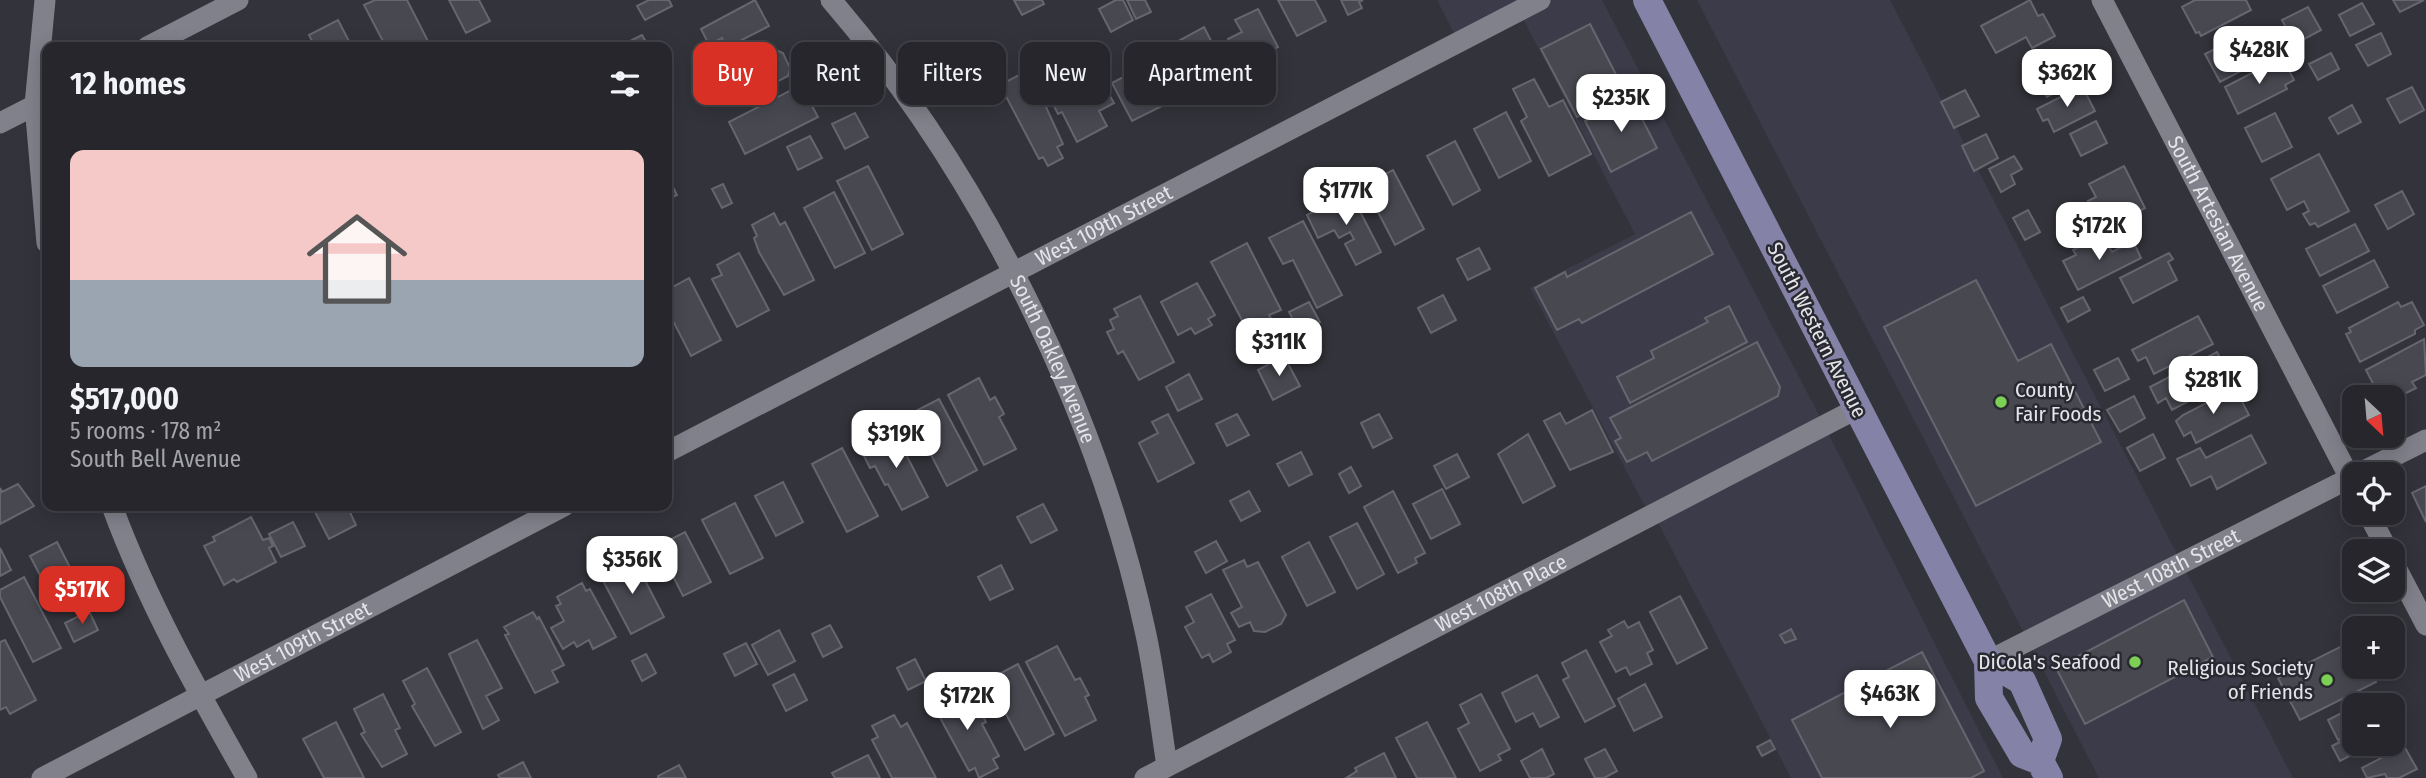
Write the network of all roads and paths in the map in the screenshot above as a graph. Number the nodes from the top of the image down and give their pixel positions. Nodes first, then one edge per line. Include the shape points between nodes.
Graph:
1 (45, 0) edge
2 (238, 0) edge
3 (831, 0) edge
4 (1540, 0) edge
5 (1647, 0) edge
6 (2102, 0) edge
7 (43, 42) edge
8 (157, 42) edge
9 (42, 76) edge
10 (41, 102) edge
11 (0, 123) edge
12 (42, 126) edge
13 (1011, 271) junction
14 (1858, 408) junction
15 (2426, 440) edge
16 (672, 449) edge
17 (2345, 462) edge
18 (2385, 462) edge
19 (2342, 485) edge
20 (114, 511) edge
21 (554, 511) edge
22 (2405, 585) edge
23 (2426, 625) edge
24 (1988, 661) junction
25 (200, 697) junction
26 (1167, 766) junction
27 (2044, 770) edge
28 (42, 778) edge
29 (247, 778) edge
30 (1145, 778) edge

1 - 7 street
2 - 8 street
3 - 13 street, South Oakley Avenue via 870,45 936,140
4 - 13 street, West 109th Street
5 - 14 main road, South Western Avenue
6 - 17 street, South Artesian Avenue
9 - 10 street
10 - 11 street
10 - 12 street
13 - 16 street, West 109th Street
13 - 26 street, South Oakley Avenue via 1081,422 1119,533 1145,630
14 - 24 main road, South Western Avenue
14 - 26 street, West 108th Place
15 - 18 street, West 108th Street
19 - 24 street, West 108th Street
20 - 25 street via 130,555
21 - 25 street, West 109th Street
22 - 23 street
24 - 27 main road, South Western Avenue via 1989,698 2022,754
25 - 28 street, West 109th Street
25 - 29 street
26 - 30 street, West 108th Place

